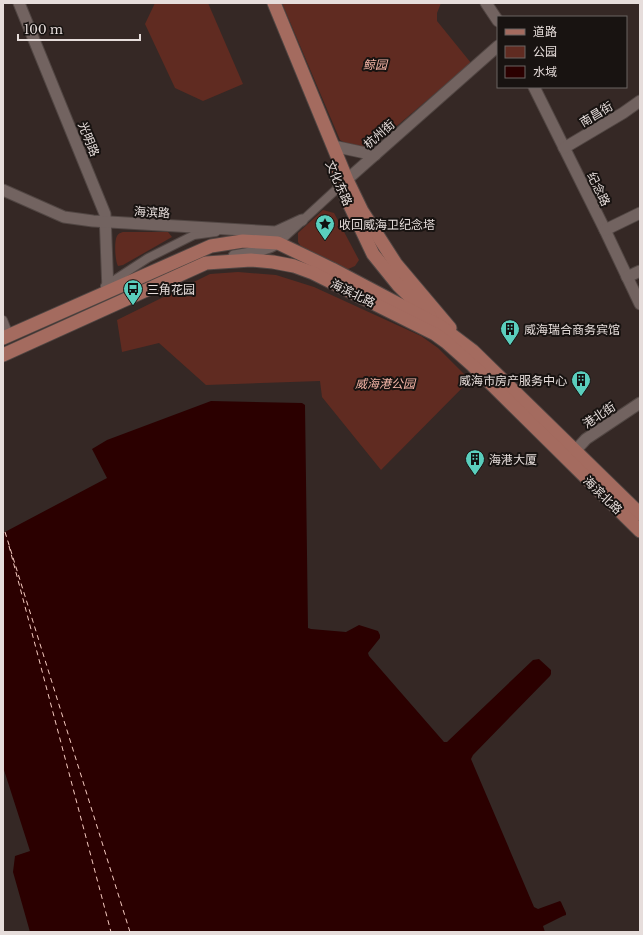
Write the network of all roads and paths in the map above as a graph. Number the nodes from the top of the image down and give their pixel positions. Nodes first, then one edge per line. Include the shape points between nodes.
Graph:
1 (19, 3) edge
2 (265, 3) edge
3 (274, 3) edge
4 (486, 3) edge
5 (497, 20) edge
6 (497, 47) edge
7 (534, 88) edge
8 (640, 101) edge
9 (333, 146) junction
10 (564, 148) junction
11 (375, 155) junction
12 (343, 183) junction
13 (3, 190) edge
14 (640, 213) edge
15 (302, 220) junction
16 (106, 223) junction
17 (230, 229) junction
18 (605, 230) junction
19 (278, 243) junction
20 (206, 263) junction
21 (640, 271) edge
22 (627, 276) junction
23 (108, 288) junction
24 (640, 304) edge
25 (3, 320) edge
26 (440, 326) junction
27 (6, 337) edge
28 (446, 342) junction
29 (461, 342) junction
30 (3, 355) edge
31 (467, 361) junction
32 (640, 403) edge
33 (574, 451) junction
34 (640, 514) edge
35 (640, 531) edge

1 - 16 street, 光明路 via 105,214
2 - 12 main road, 文化东路
3 - 9 main road
4 - 5 street
6 - 11 street, 杭州街
7 - 10 street, 纪念路
8 - 10 street, 南昌街
9 - 11 street
9 - 12 main road
10 - 18 street, 纪念路
11 - 12 street, 杭州街
12 - 15 street, 杭州街
12 - 26 main road, 文化东路 via 373,254 398,285
12 - 29 main road via 396,264
13 - 16 street, 海滨路 via 64,218
14 - 18 street
15 - 17 street, 海滨路 via 276,232
15 - 19 street, 杭州街
16 - 17 street, 海滨路
16 - 23 street, 光明路
17 - 23 street via 194,235 148,258
18 - 22 street, 纪念路
19 - 20 street via 269,249
19 - 23 main road, 海滨北路 via 243,241 211,246
19 - 26 main road, 海滨北路
20 - 28 main road, 海滨北路 via 251,260 294,266 386,309
20 - 30 main road, 海滨北路
21 - 22 street
22 - 24 street, 纪念路
23 - 27 main road, 海滨北路
25 - 27 street
26 - 28 main road, 文化东路
26 - 29 main road, 海滨北路
28 - 31 main road, 海滨北路
29 - 31 main road
29 - 33 main road, 海滨北路
31 - 35 main road, 海滨北路
32 - 33 street, 港北街 via 586,439
33 - 34 main road, 海滨北路

